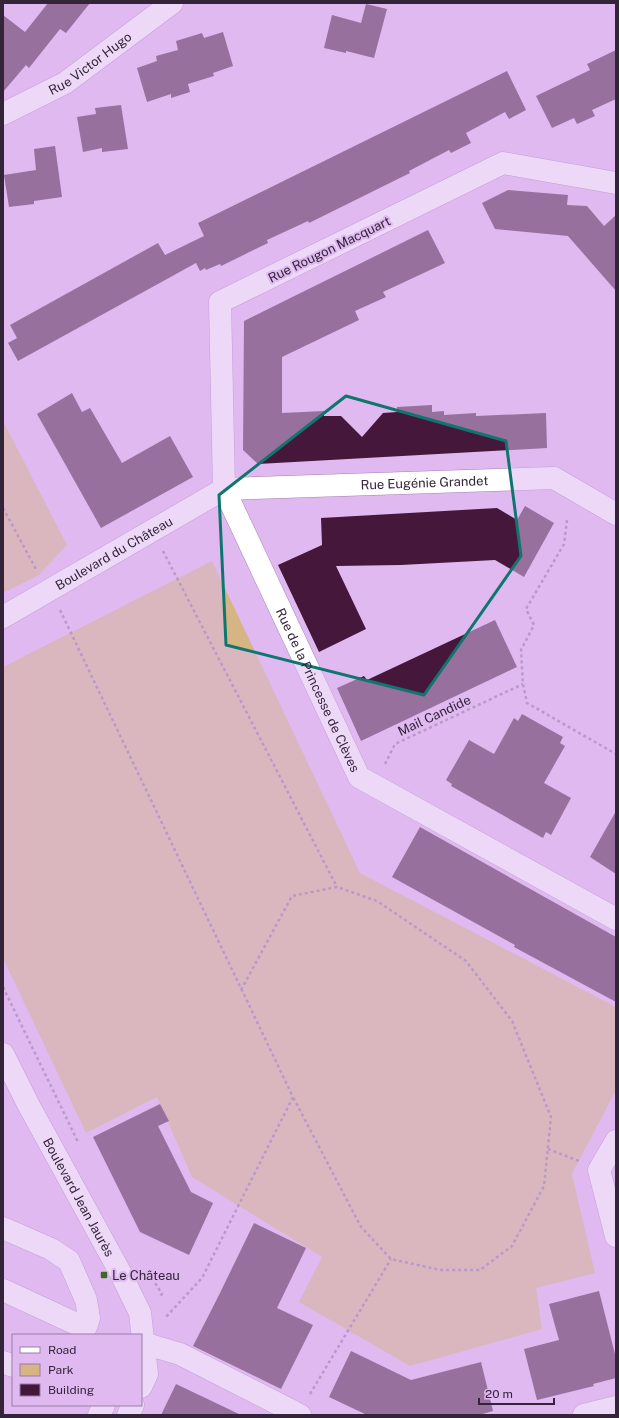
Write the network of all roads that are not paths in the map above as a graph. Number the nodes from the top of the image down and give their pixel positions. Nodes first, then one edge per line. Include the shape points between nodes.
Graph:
1 (172, 3) edge
2 (3, 114) edge
3 (616, 183) edge
4 (224, 489) junction
5 (616, 514) edge
6 (3, 617) edge
7 (616, 919) edge
8 (3, 1054) edge
9 (616, 1141) edge
10 (3, 1228) edge
11 (616, 1236) edge
12 (3, 1290) edge
13 (142, 1344) edge
14 (142, 1385) edge
15 (104, 1406) edge
16 (132, 1406) edge
17 (616, 1407) edge
18 (299, 1414) edge
19 (99, 1415) edge
20 (128, 1415) edge
21 (584, 1415) edge

1 - 2 street, Rue Victor Hugo via 65,83
3 - 4 street, Rue Rougon Macquart via 503,163 220,302
4 - 5 street, Rue Eugénie Grandet via 554,478
4 - 6 street, Boulevard du Château via 153,531 44,582
4 - 7 street, Rue de la Princesse de Clèves via 359,777
8 - 13 street, Boulevard Jean Jaurès via 127,1285 140,1313 143,1328
9 - 11 street via 599,1170
10 - 12 street via 69,1261 86,1300 89,1318 86,1327
13 - 14 street, Boulevard Jean Jaurès via 147,1374
13 - 18 street via 180,1354
15 - 19 street
16 - 20 street
17 - 21 street

